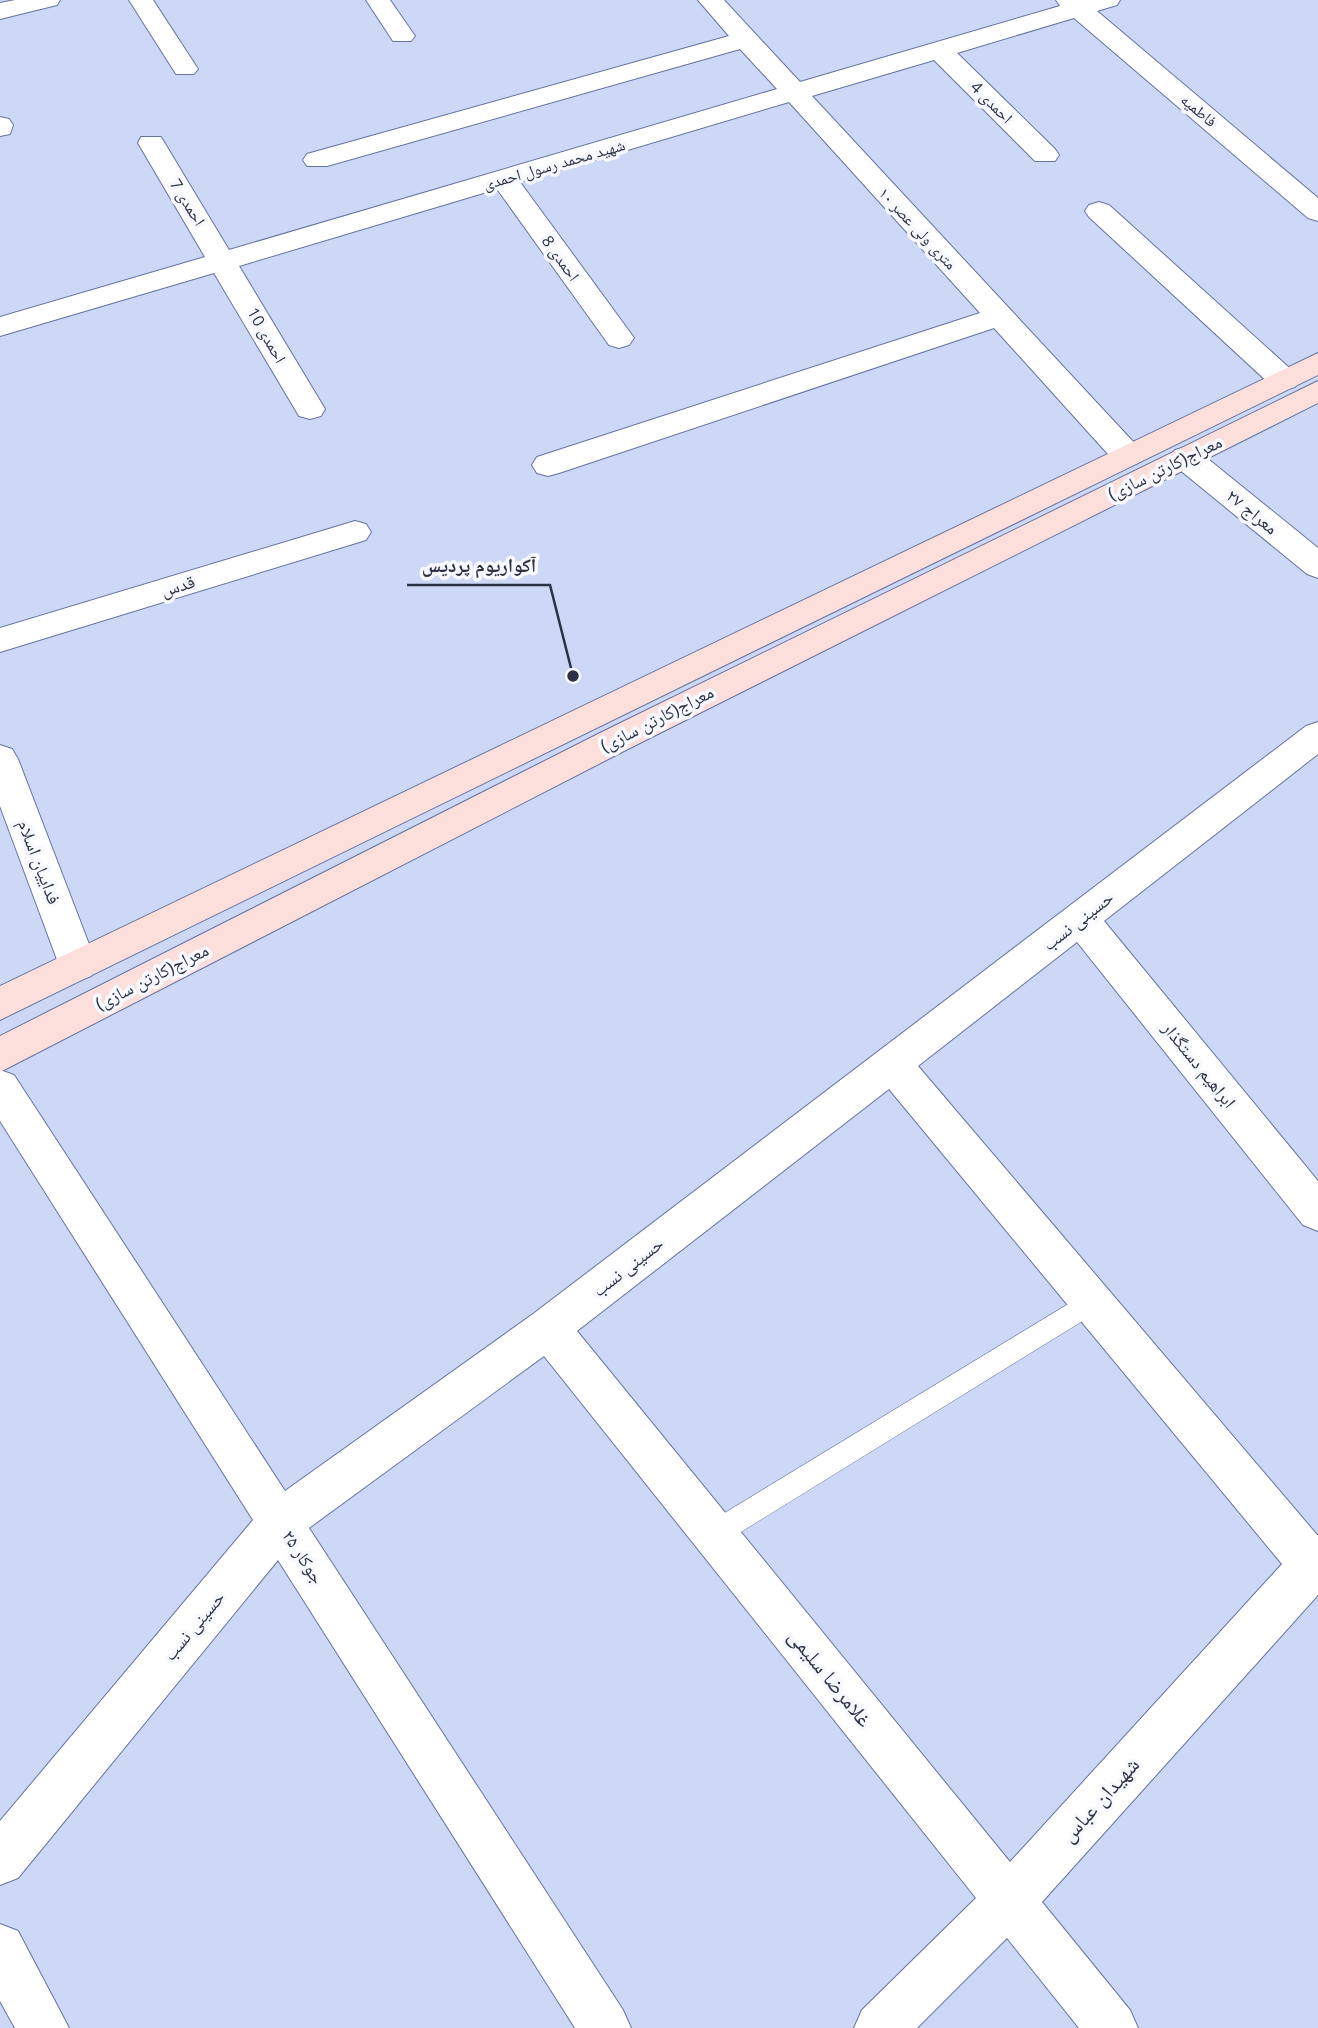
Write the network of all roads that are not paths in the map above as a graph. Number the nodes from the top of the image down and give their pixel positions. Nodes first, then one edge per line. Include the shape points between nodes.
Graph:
1 (48, 0) edge
2 (141, 0) edge
3 (378, 0) edge
4 (710, 0) edge
5 (1108, 0) edge
6 (1073, 4) edge
7 (0, 11) edge
8 (402, 36) dead end
9 (746, 39) junction
10 (939, 50) junction
11 (185, 69) dead end
12 (795, 93) junction
13 (152, 143) dead end
14 (1045, 155) dead end
15 (317, 160) dead end
16 (503, 178) junction
17 (1099, 211) dead end
18 (1318, 212) edge
19 (224, 261) junction
20 (1000, 316) junction
21 (0, 327) edge
22 (619, 338) dead end
23 (1318, 363) edge
24 (1284, 380) junction
25 (1318, 391) edge
26 (310, 409) dead end
27 (1127, 455) junction
28 (1186, 458) junction
29 (548, 466) dead end
30 (355, 532) dead end
31 (1318, 566) edge
32 (0, 640) edge
33 (1314, 745) edge
34 (0, 759) edge
35 (1080, 919) junction
36 (78, 965) junction
37 (0, 1004) edge
38 (0, 1055) edge
39 (892, 1064) junction
40 (0, 1087) edge
41 (1318, 1212) edge
42 (1093, 1301) junction
43 (548, 1328) junction
44 (280, 1522) junction
45 (714, 1534) junction
46 (1316, 1565) edge
47 (0, 1860) edge
48 (1009, 1901) junction
49 (0, 1949) edge
50 (43, 2028) edge
51 (605, 2028) edge
52 (880, 2028) edge
53 (1112, 2028) edge

1 - 7 street
2 - 11 street
3 - 8 street
4 - 9 street, ۱۰ متری ولی عصر
5 - 6 street, شهید محمد رسول احمدی
6 - 10 street, شهید محمد رسول احمدی
6 - 18 street, فاطمیه
9 - 12 street, ۱۰ متری ولی عصر
9 - 15 street
10 - 12 street, شهید محمد رسول احمدی
10 - 14 street, احمدی 4
12 - 16 street, شهید محمد رسول احمدی
12 - 20 street, ۱۰ متری ولی عصر
13 - 19 street, احمدی 7
16 - 19 street, شهید محمد رسول احمدی
16 - 22 street, احمدی 8
17 - 24 street
19 - 21 street, شهید محمد رسول احمدی
19 - 26 street, احمدی 10
20 - 27 street, ۱۰ متری ولی عصر
20 - 29 street
23 - 24 street, معراج(کارتن سازی)
24 - 27 street, معراج(کارتن سازی)
25 - 28 street, معراج(کارتن سازی)
27 - 36 street, معراج(کارتن سازی)
28 - 31 street, معراج ۲۷
28 - 38 street, معراج(کارتن سازی) via 612,742
30 - 32 street, قدس
33 - 35 street, حسینی نسب
34 - 36 street, فداییان اسلام
35 - 39 street, حسینی نسب
35 - 41 street, ابراهیم دستگذار
36 - 37 street, معراج(کارتن سازی)
39 - 42 street
39 - 43 street, حسینی نسب
40 - 44 street, جوکار ۲۵
42 - 45 lane
42 - 46 street
43 - 44 street, حسینی نسب
43 - 45 street, غلامرضا سلیمی
44 - 47 street, حسینی نسب
44 - 51 street, جوکار ۲۵
45 - 48 street, غلامرضا سلیمی
46 - 48 street, شهیدان عباس
48 - 52 street, شهیدان عباس
48 - 53 street, غلامرضا سلیمی
49 - 50 street

